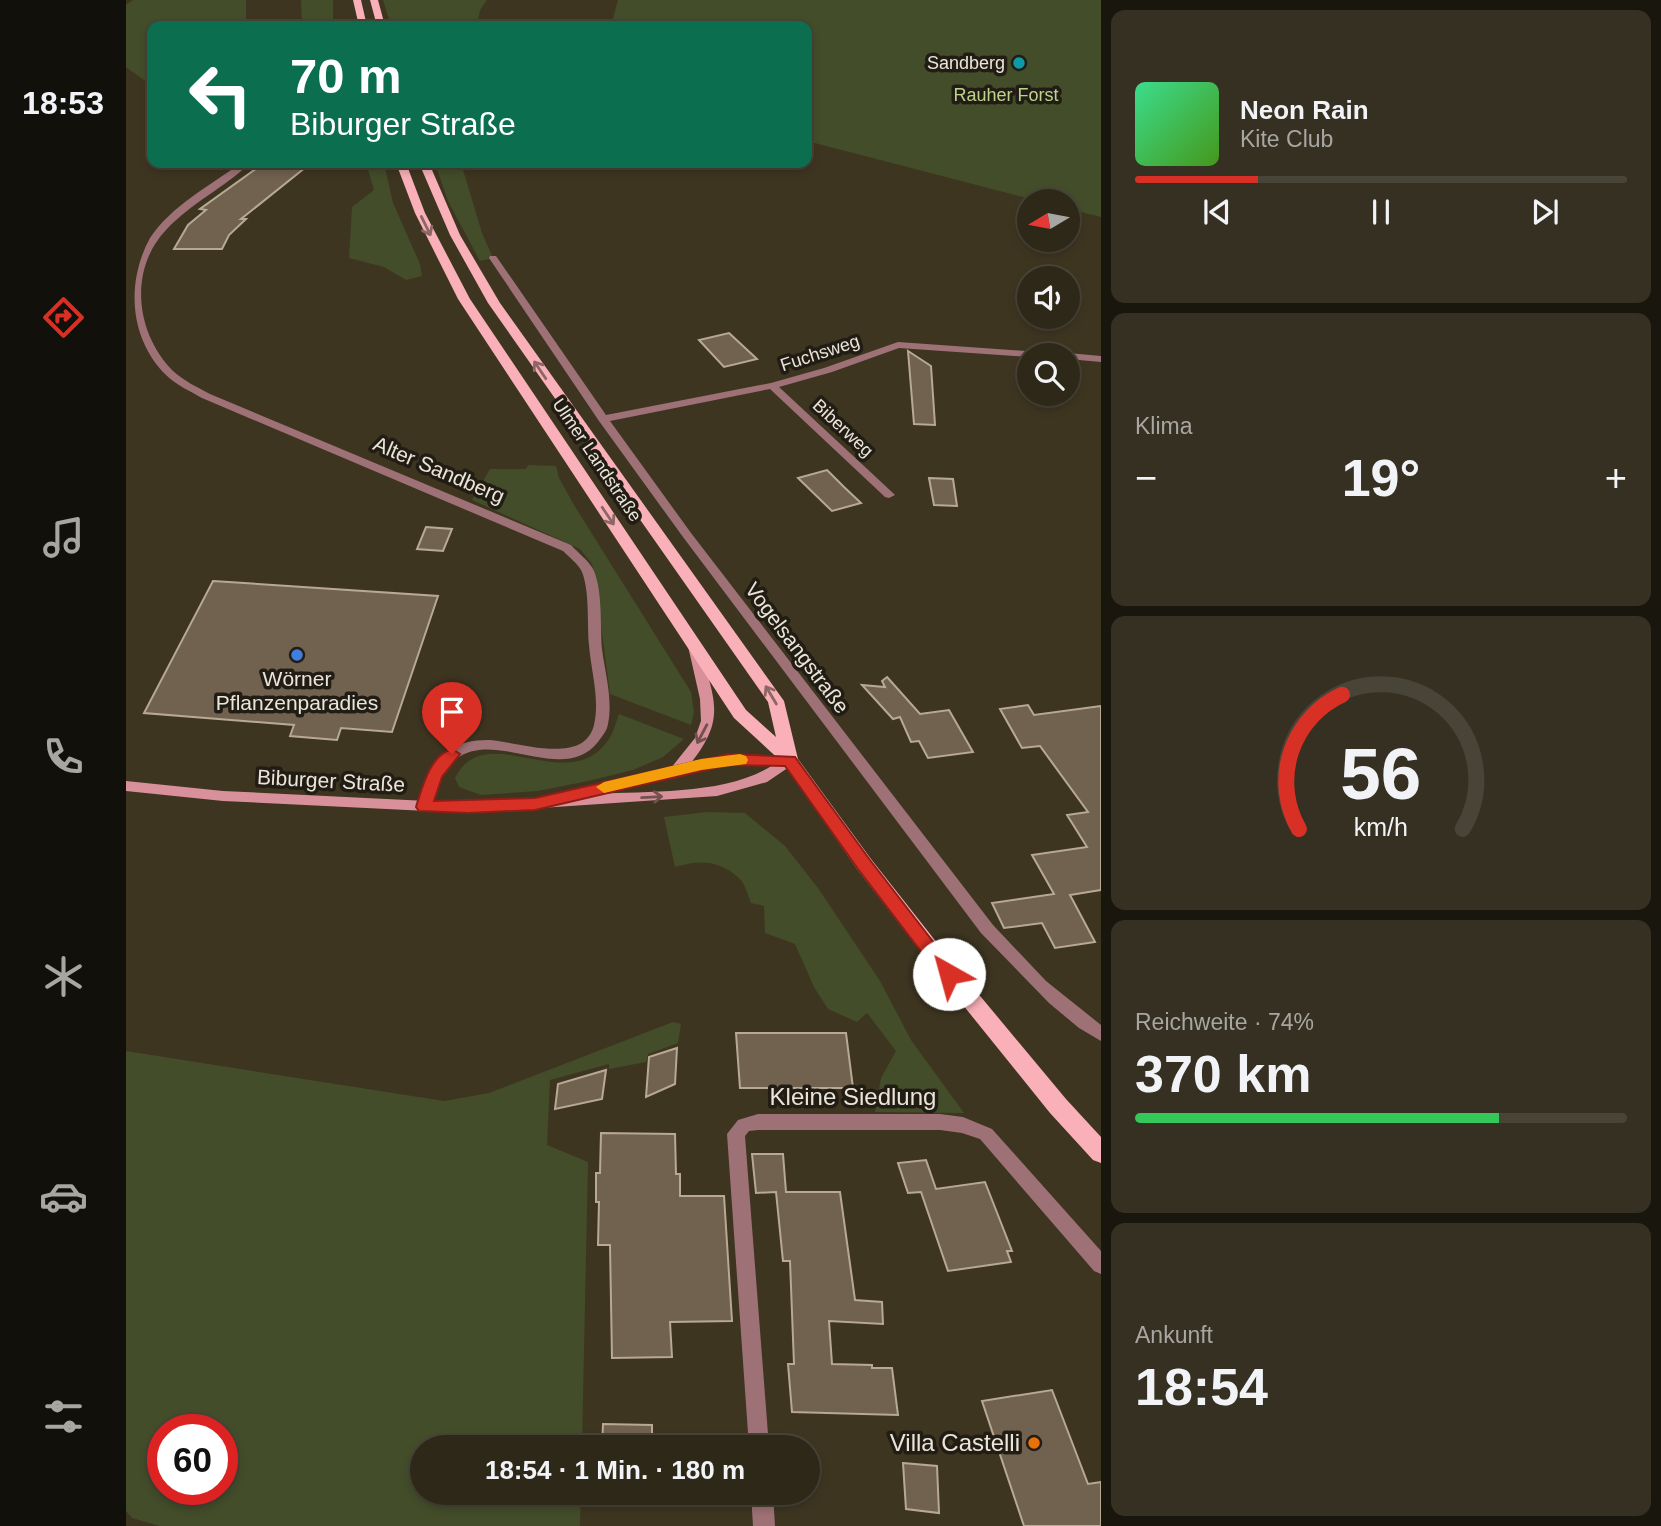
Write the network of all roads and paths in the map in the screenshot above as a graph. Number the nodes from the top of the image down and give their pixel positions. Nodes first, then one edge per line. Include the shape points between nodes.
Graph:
1 (357, 0) edge
2 (374, 0) edge
3 (362, 21) edge
4 (380, 21) edge
5 (239, 168) edge
6 (403, 168) edge
7 (426, 168) edge
8 (493, 258) dead end
9 (1017, 353) edge
10 (1080, 357) edge
11 (1101, 359) edge
12 (772, 386) junction
13 (603, 419) junction
14 (889, 495) dead end
15 (694, 644) junction
16 (790, 760) junction
17 (677, 770) junction
18 (126, 786) edge
19 (535, 804) junction
20 (424, 807) junction
21 (1101, 1034) edge
22 (1101, 1153) edge
23 (1101, 1265) edge
24 (758, 1435) edge
25 (763, 1505) edge
26 (764, 1526) edge

1 - 3 main road
2 - 4 main road
5 - 20 street, Alter Sandberg via 154,238 134,271 129,302 141,337 171,374 205,396 568,548 588,571 602,703 599,731 584,748 569,754 494,744 452,754 435,776
6 -> 15 main road, Ulmer Landstraße via 420,213 464,299
16 -> 7 main road, Ulmer Landstraße via 776,701 496,304 443,210
8 - 13 street, Vogelsangstraße
9 - 12 street, Fuchsweg via 898,345
10 - 11 street
12 - 13 street, Fuchsweg
12 - 14 street, Biberweg
13 - 21 street, Vogelsangstraße via 783,664 987,929 1042,989
15 - 16 main road, Ulmer Landstraße via 742,716
15 -> 17 street via 708,726
16 - 17 street, Biburger Straße via 728,760
19 -> 16 street, Biburger Straße via 717,792 762,779
16 - 22 main road, Ulmer Landstraße via 949,974
17 - 19 street, Biburger Straße
18 - 20 street, Biburger Straße
19 - 20 street, Biburger Straße
23 - 24 street, Kleine Siedlung via 986,1134 940,1122 744,1125 736,1134
25 - 26 street

